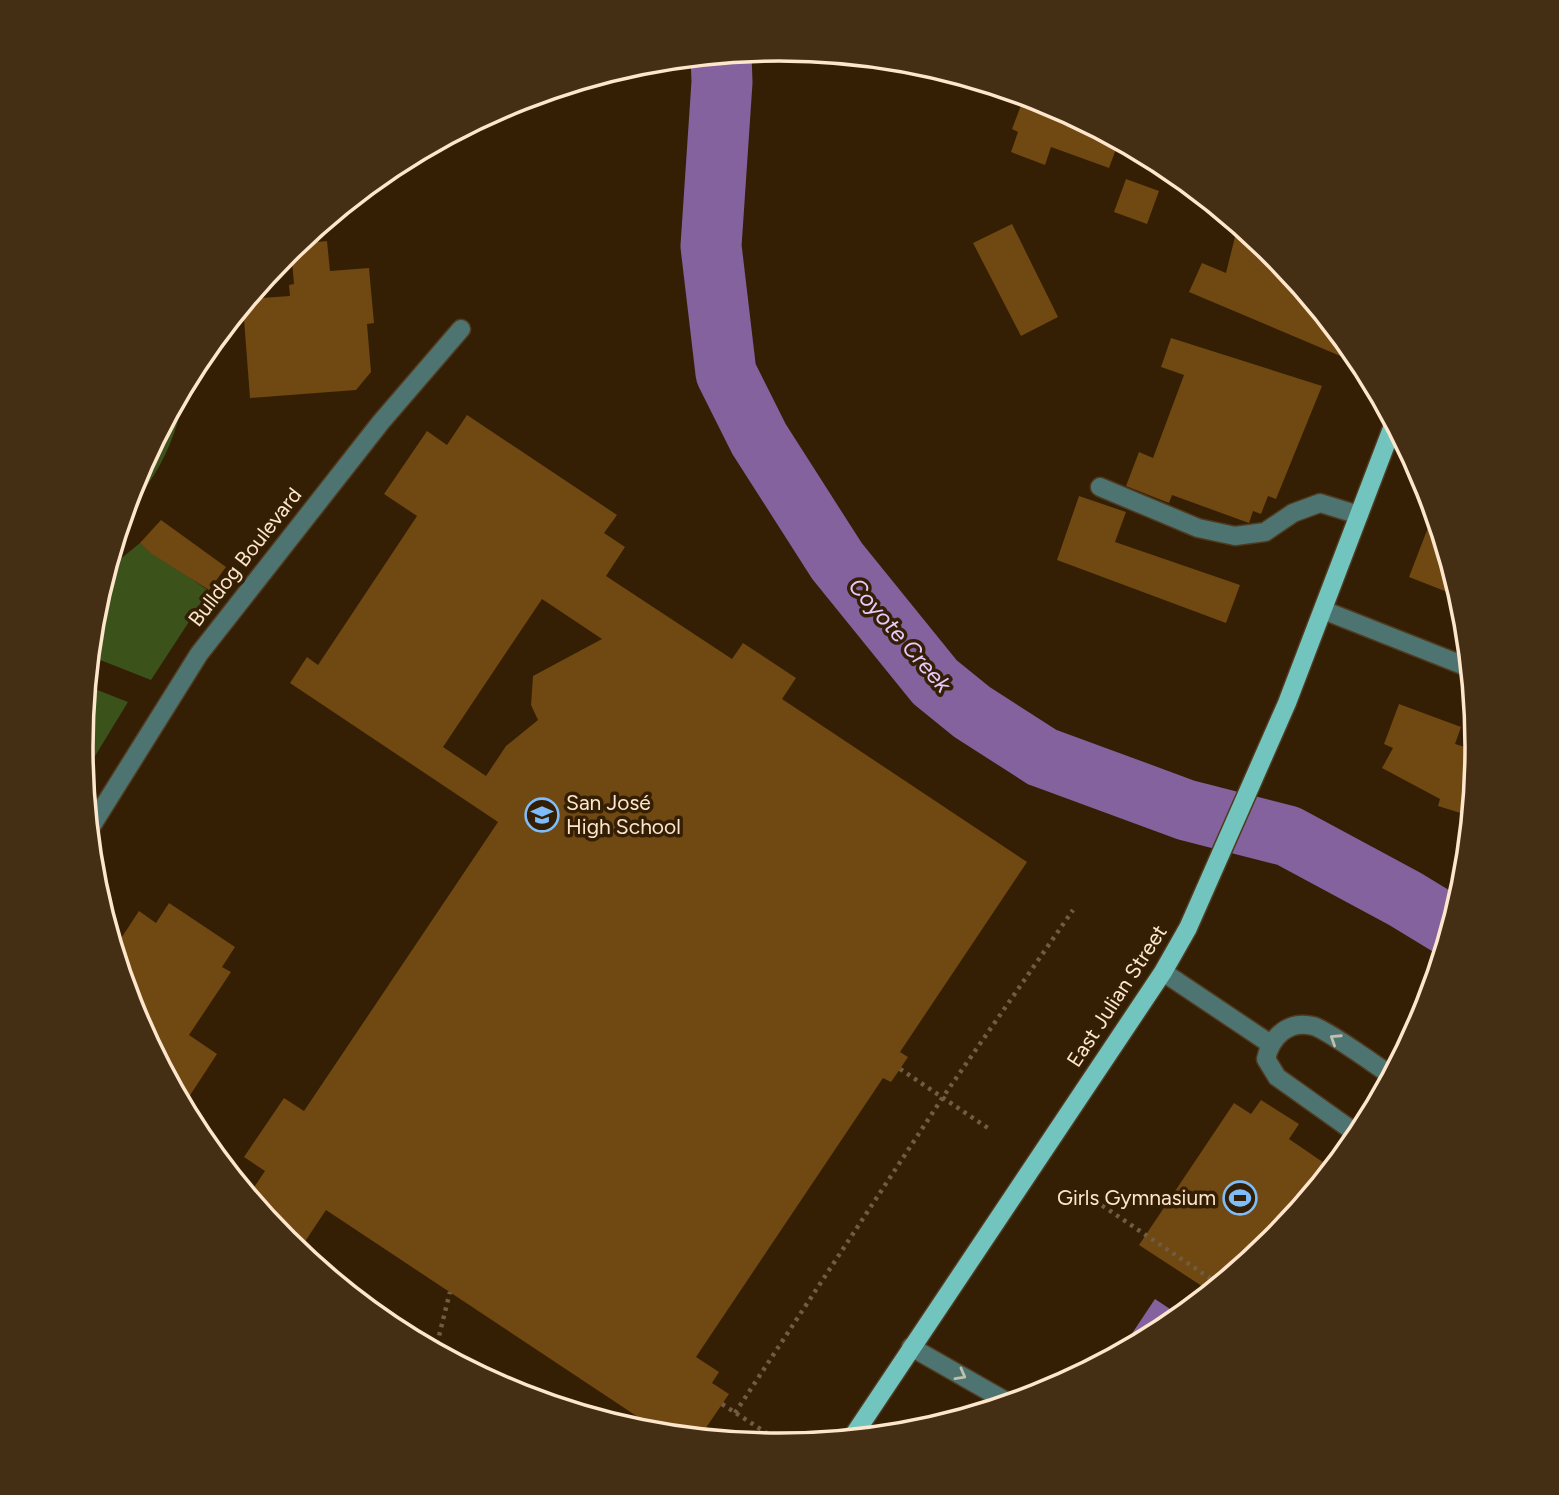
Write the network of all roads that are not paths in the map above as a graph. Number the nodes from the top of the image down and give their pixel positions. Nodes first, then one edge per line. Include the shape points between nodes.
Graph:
1 (461, 329) dead end
2 (1390, 434) edge
3 (1100, 487) dead end
4 (1359, 515) junction
5 (1323, 610) junction
6 (1461, 664) edge
7 (97, 817) edge
8 (1163, 972) junction
9 (1269, 1043) junction
10 (1384, 1071) edge
11 (1350, 1129) edge
12 (911, 1347) junction
13 (1000, 1397) edge
14 (858, 1429) edge

1 - 7 street, Bulldog Boulevard via 356,453 199,654
2 - 4 main road, East Julian Street
3 - 4 street via 1198,528 1235,536 1265,532 1293,513 1320,503
4 - 5 main road, East Julian Street
5 - 6 street
5 - 8 main road, East Julian Street via 1188,928
8 - 9 street
8 - 12 main road, East Julian Street
10 -> 9 street via 1313,1026 1289,1026
9 - 11 street via 1266,1059 1277,1077
12 -> 13 street
12 - 14 main road, East Julian Street

